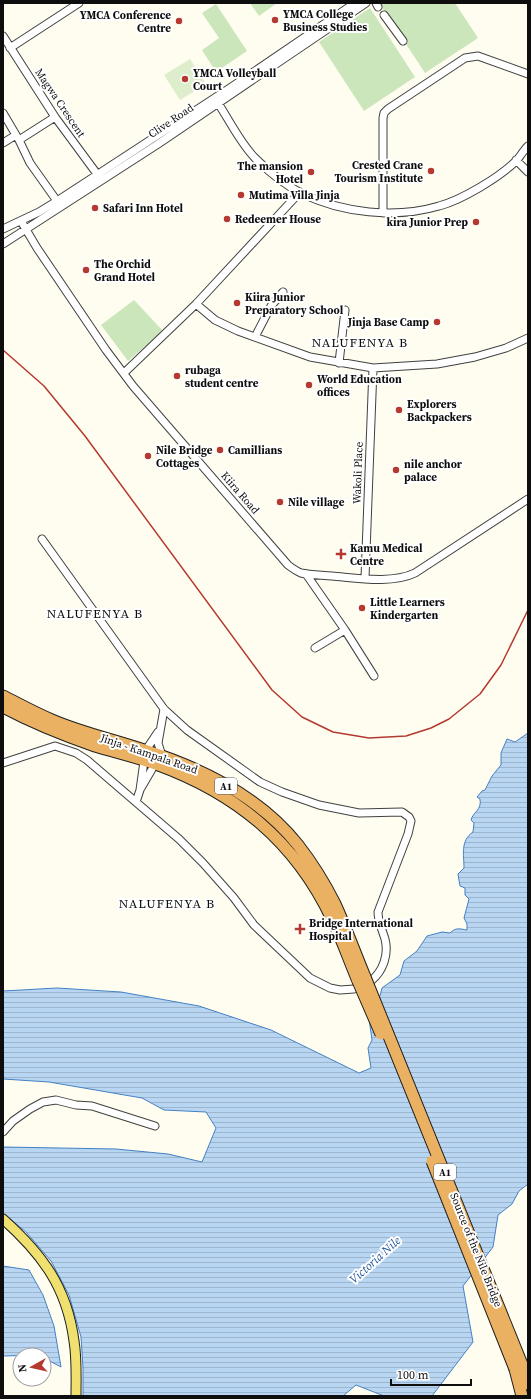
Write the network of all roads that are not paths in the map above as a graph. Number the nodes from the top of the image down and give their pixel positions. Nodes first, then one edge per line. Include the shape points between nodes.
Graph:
1 (79, 3) edge
2 (355, 3) edge
3 (366, 3) edge
4 (384, 15) dead end
5 (3, 36) edge
6 (403, 41) dead end
7 (10, 48) junction
8 (528, 74) edge
9 (218, 103) junction
10 (3, 113) edge
11 (55, 117) junction
12 (18, 137) junction
13 (3, 143) edge
14 (528, 146) edge
15 (516, 160) junction
16 (528, 172) edge
17 (99, 177) junction
18 (300, 192) junction
19 (57, 201) junction
20 (382, 213) junction
21 (21, 221) junction
22 (3, 229) edge
23 (26, 229) junction
24 (3, 244) edge
25 (283, 292) dead end
26 (196, 304) junction
27 (345, 310) dead end
28 (256, 337) junction
29 (528, 338) edge
30 (339, 363) junction
31 (373, 368) junction
32 (124, 373) junction
33 (528, 499) edge
34 (42, 539) dead end
35 (306, 574) junction
36 (365, 578) junction
37 (345, 630) junction
38 (315, 648) dead end
39 (374, 676) dead end
40 (3, 696) edge
41 (3, 707) edge
42 (164, 709) junction
43 (161, 726) junction
44 (145, 756) junction
45 (159, 760) junction
46 (3, 763) edge
47 (140, 790) junction
48 (136, 802) junction
49 (362, 982) junction
50 (155, 1126) dead end
51 (3, 1132) edge
52 (3, 1219) edge
53 (519, 1368) junction
54 (528, 1384) edge
55 (76, 1396) edge
56 (522, 1396) edge

1 - 7 street
2 - 17 street, Clive Road
3 - 9 street, Clive Road
4 - 6 street
5 - 7 street, Magwa Crescent
7 - 11 street, Magwa Crescent
8 - 20 street via 478,56 465,58 388,109 383,118
9 - 17 street, Clive Road
9 - 18 street via 254,157 274,175
10 - 12 street
11 - 12 street
11 - 17 street, Magwa Crescent
12 - 13 street
12 - 19 street via 30,163
14 - 15 street
15 - 16 street
15 - 20 street via 485,184 440,206 425,210
17 - 19 street, Clive Road
17 - 23 street, Clive Road
18 - 20 street via 325,203
18 - 26 street
19 - 21 street, Clive Road
21 - 22 street, Clive Road
21 - 23 street, Kiira Road
23 - 24 street, Clive Road
23 - 32 street, Kiira Road via 93,333
25 - 28 street via 271,306
26 - 28 street via 215,320
26 - 32 street
27 - 30 street
28 - 30 street via 310,357
29 - 31 street via 475,357 437,364
30 - 31 street
31 - 36 street, Wakoli Place
32 - 35 street, Kiira Road via 288,565
33 - 36 street, Kiira Road via 407,577
34 - 42 street
35 - 36 street, Kiira Road
35 - 37 street
37 - 38 street
37 - 39 street
40 - 44 highway, Jinja - Kampala Road / A1 via 51,720
41 - 44 highway, Jinja - Kampala Road / A1 via 47,729
42 - 43 street
42 - 49 street via 186,730 238,767 260,782 282,792 319,805 359,813 402,812 409,817 411,821 403,849 378,912 387,950 386,960 377,976
43 - 44 street
43 - 45 street
44 - 45 highway, Jinja - Kampala Road / A1
44 - 47 street
45 - 47 street
45 - 49 highway, Jinja - Kampala Road / A1 via 208,775 244,796 259,806 292,838 327,888 338,911
46 - 48 street via 55,746 76,753 87,760
47 - 48 street
48 - 49 street via 203,863 254,924 310,978 340,990
49 - 53 highway, Source of the Nile Bridge / A1, bridge
50 - 51 street via 92,1106 56,1100 43,1102 30,1109
52 - 55 main road via 39,1256 62,1293 74,1342
53 - 54 highway, A1
53 - 56 highway, A1

